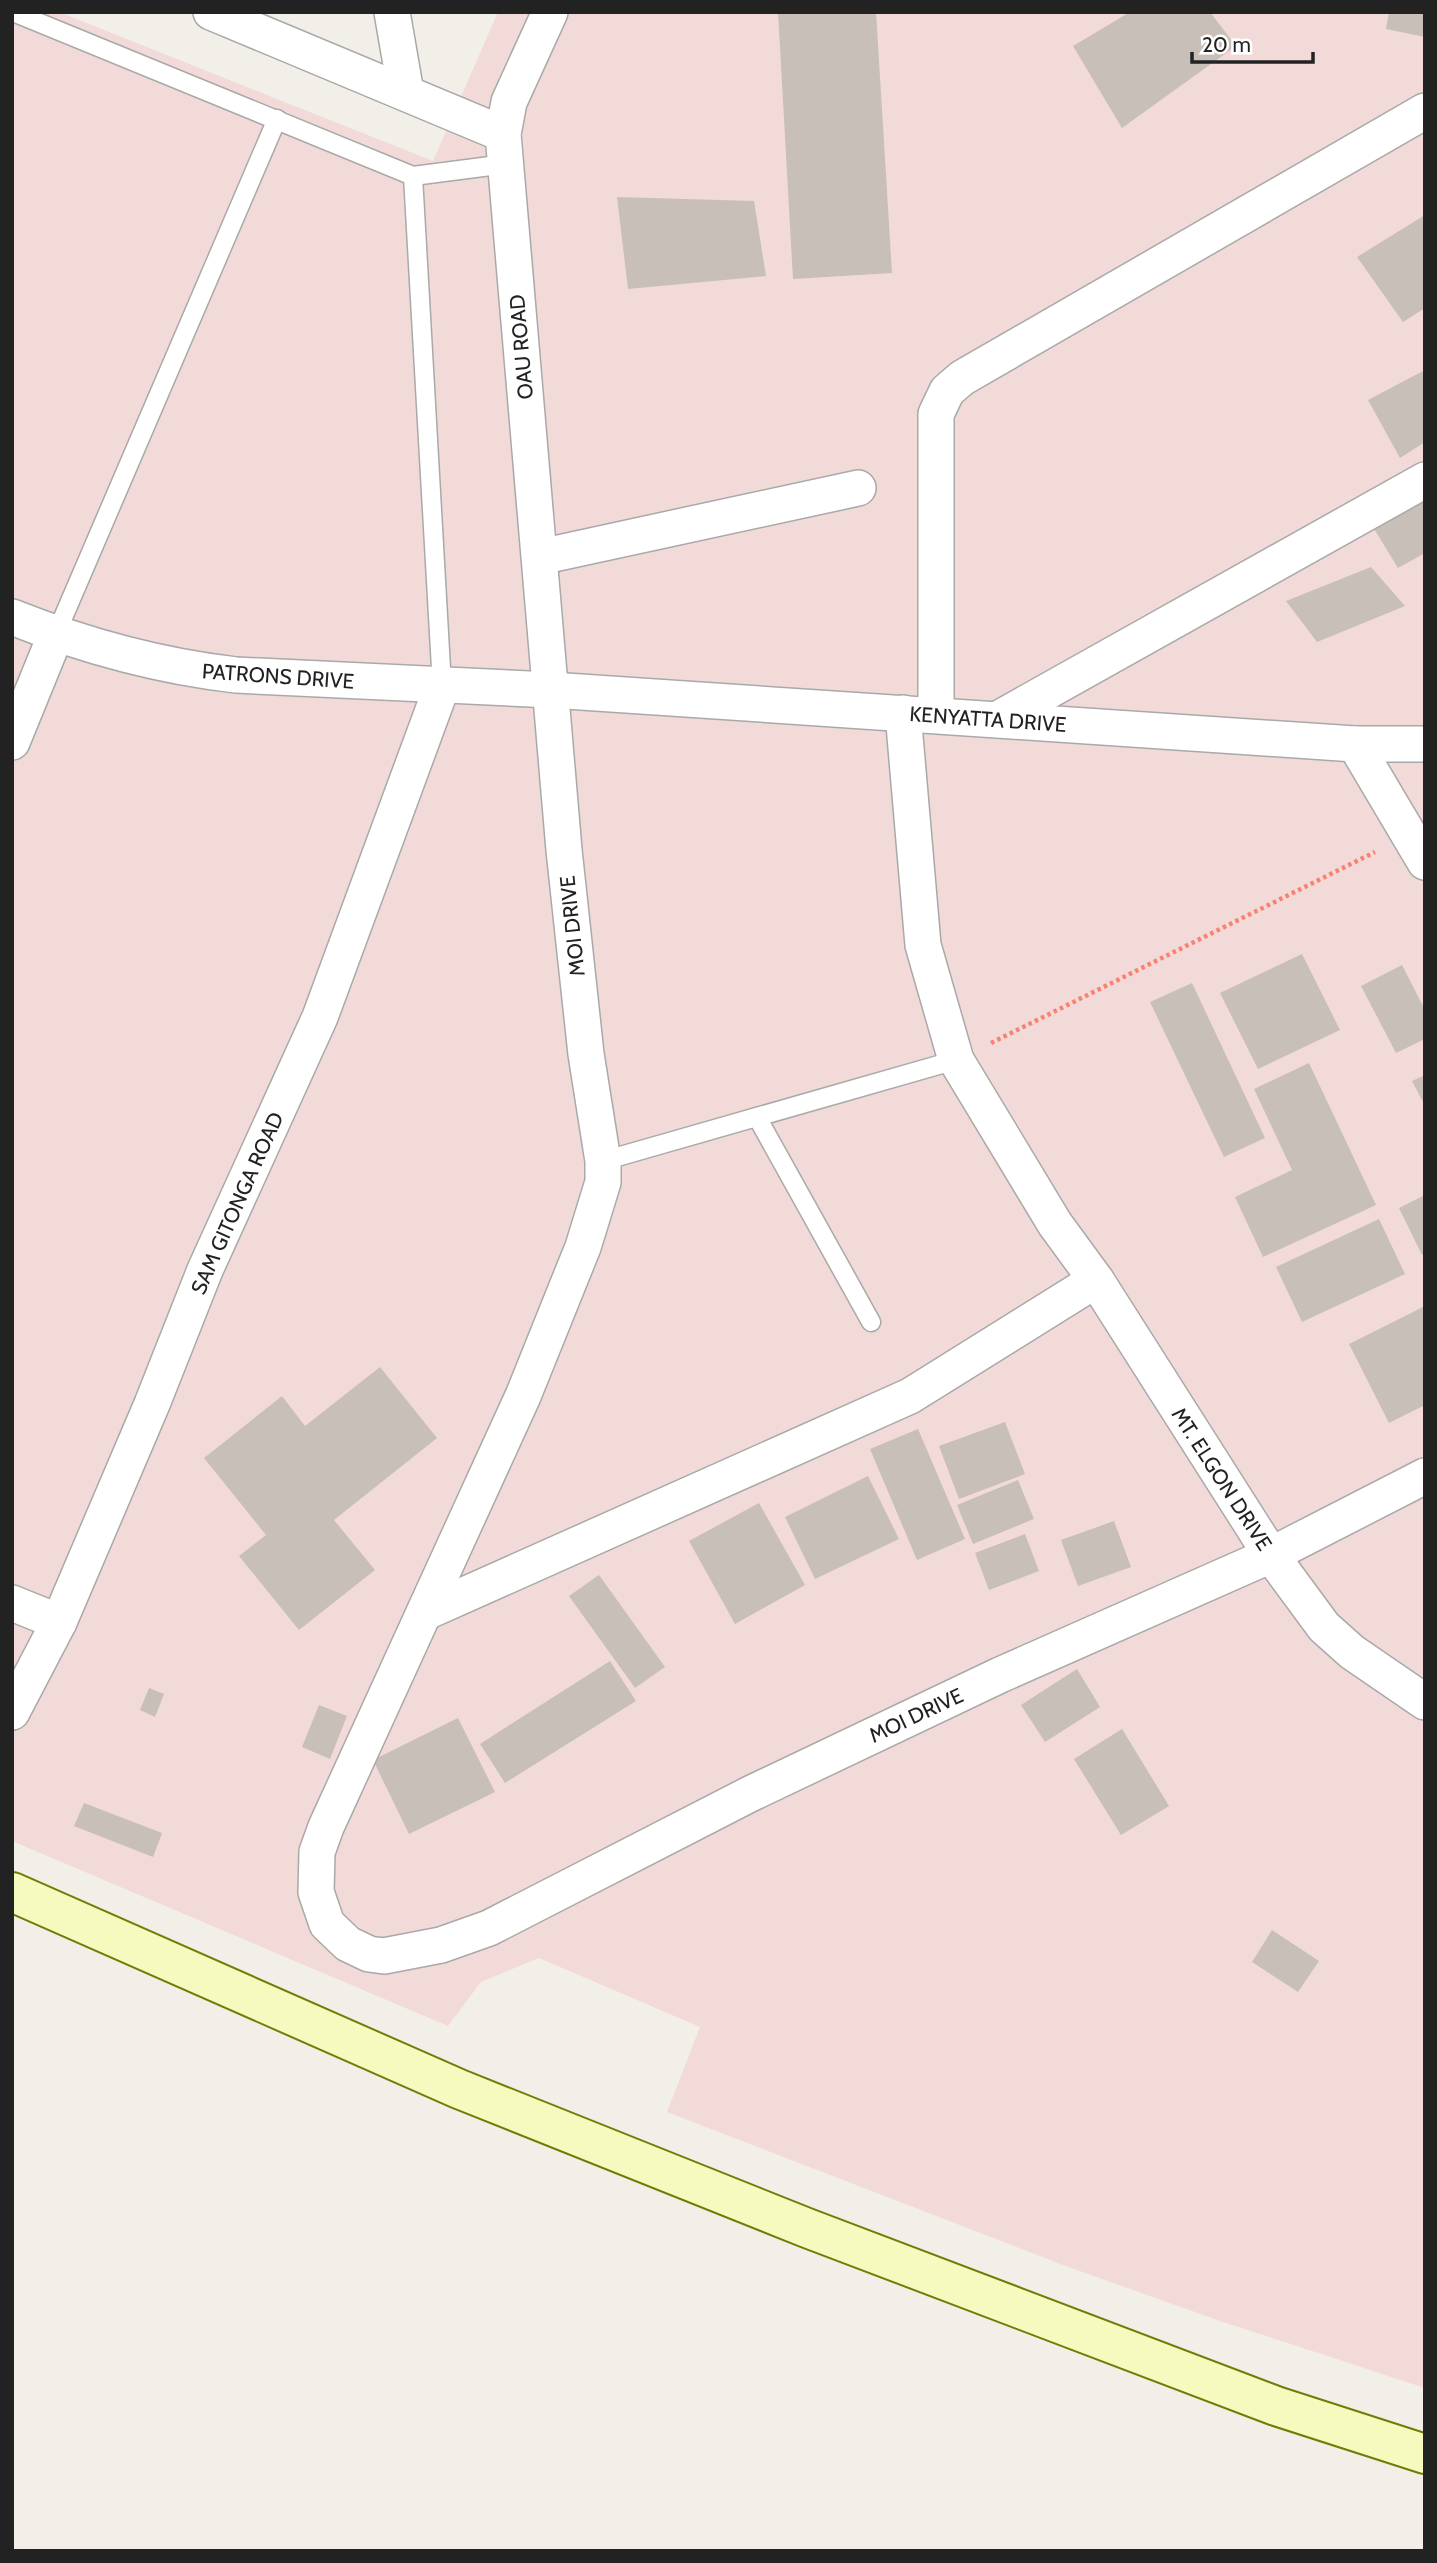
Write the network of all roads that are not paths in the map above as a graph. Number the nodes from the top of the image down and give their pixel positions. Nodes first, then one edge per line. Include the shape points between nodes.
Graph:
1 (13, 12) edge
2 (211, 12) edge
3 (392, 12) edge
4 (550, 12) edge
5 (406, 93) junction
6 (1425, 111) edge
7 (277, 118) junction
8 (504, 149) junction
9 (413, 176) junction
10 (1425, 480) edge
11 (858, 488) dead end
12 (540, 557) junction
13 (12, 617) edge
14 (56, 634) junction
15 (442, 686) junction
16 (551, 690) junction
17 (919, 714) junction
18 (998, 719) junction
19 (12, 742) edge
20 (1355, 744) junction
21 (1425, 744) edge
22 (1417, 848) edge
23 (956, 1060) junction
24 (757, 1117) junction
25 (603, 1161) junction
26 (1096, 1280) junction
27 (871, 1322) dead end
28 (1425, 1476) edge
29 (1271, 1555) junction
30 (12, 1604) edge
31 (424, 1613) junction
32 (58, 1622) junction
33 (1425, 1702) edge
34 (12, 1712) edge
35 (12, 1892) edge
36 (1425, 2454) edge

1 - 7 lane
2 - 5 street
3 - 5 street
4 - 8 street, OAU ROAD via 509,102
5 - 8 street
6 - 17 street, MT. ELGON DRIVE via 962,378 947,391 936,414
7 - 9 lane
7 - 14 lane
8 - 9 lane
8 - 12 street, OAU ROAD
9 - 15 lane
10 - 18 street
11 - 12 street
12 - 16 street, OAU ROAD
13 - 14 street, PATRONS DRIVE
14 - 15 street, PATRONS DRIVE via 194,670
14 - 19 street
15 - 16 street, PATRONS DRIVE
15 - 32 street, SAM GITONGA ROAD via 320,1017 205,1270
16 - 17 street, KENYATTA DRIVE
16 - 25 street, MOI DRIVE via 584,1041
17 - 18 street, KENYATTA DRIVE
17 - 23 street, MT. ELGON DRIVE via 923,945
18 - 20 street, KENYATTA DRIVE
20 - 21 street, KENYATTA DRIVE
20 - 22 street
23 - 24 lane
23 - 26 street, MT. ELGON DRIVE via 1055,1224
24 - 25 lane
24 - 27 lane
25 - 31 street, MOI DRIVE via 603,1182 583,1247 523,1396
26 - 29 street, MT. ELGON DRIVE
26 - 31 street via 910,1396
28 - 29 street, MOI DRIVE
29 - 31 street, MOI DRIVE via 1000,1675 750,1794 489,1928 441,1945 376,1955 348,1944 327,1924 318,1907 317,1852
29 - 33 street, MT. ELGON DRIVE via 1324,1627
30 - 32 street
32 - 34 street, SAM GITONGA ROAD
35 - 36 street via 459,2089 781,2218 1264,2401

